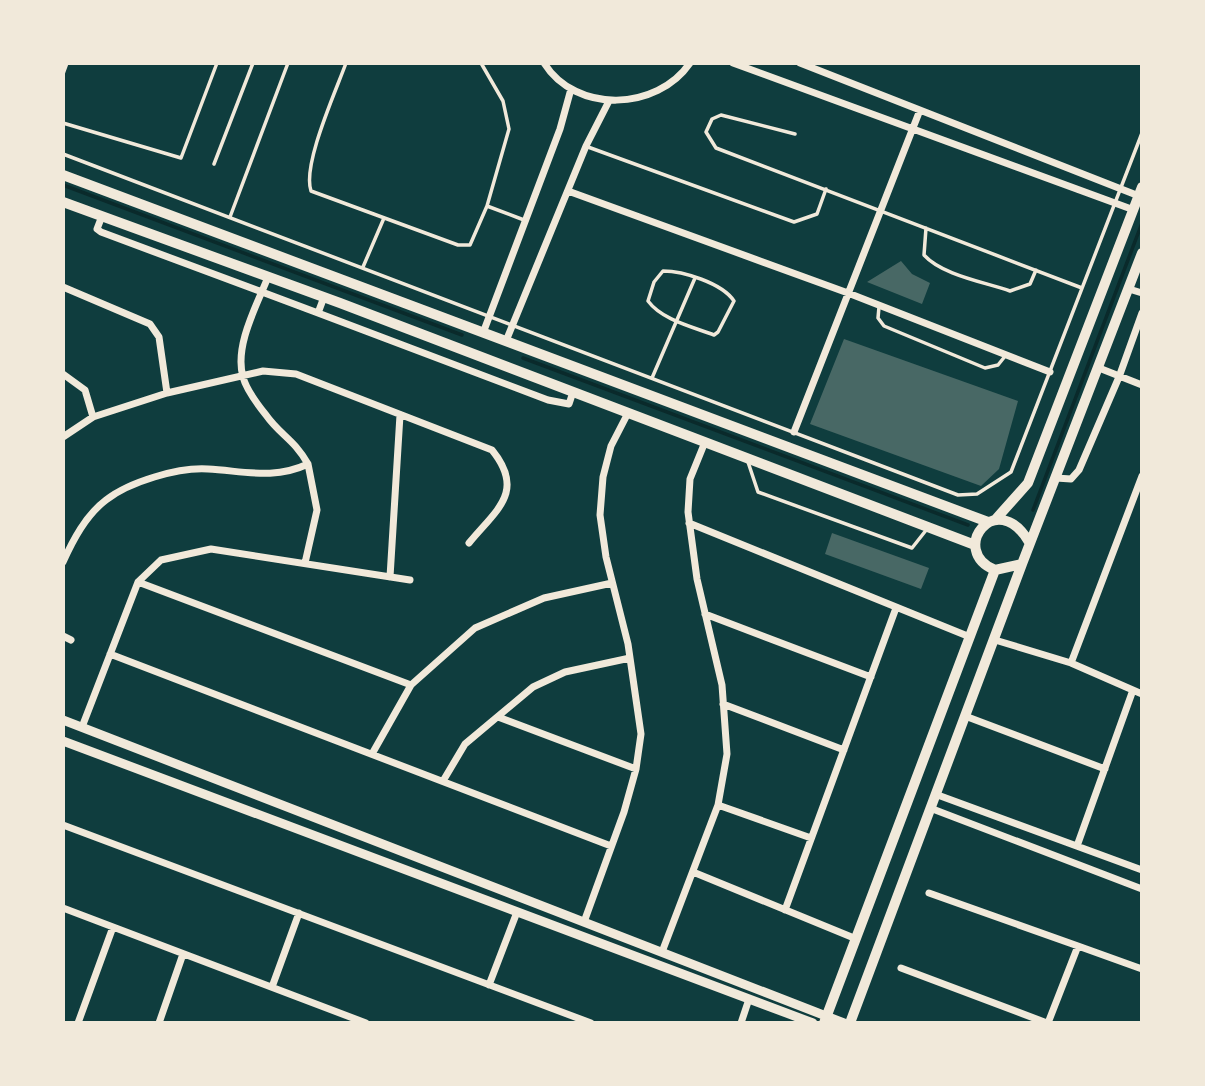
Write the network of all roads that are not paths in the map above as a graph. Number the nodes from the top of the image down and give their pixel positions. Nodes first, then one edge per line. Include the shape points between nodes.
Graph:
1 (67, 63) edge
2 (217, 63) edge
3 (253, 63) edge
4 (288, 63) edge
5 (346, 63) edge
6 (481, 63) edge
7 (544, 63) edge
8 (690, 63) edge
9 (733, 63) edge
10 (800, 63) edge
11 (63, 74) edge
12 (571, 89) junction
13 (609, 101) junction
14 (920, 110) junction
15 (63, 123) edge
16 (912, 128) junction
17 (1142, 133) edge
18 (795, 134) dead end
19 (586, 146) junction
20 (63, 154) edge
21 (214, 164) dead end
22 (63, 175) edge
23 (1121, 188) junction
24 (826, 189) junction
25 (568, 191) junction
26 (1141, 191) edge
27 (63, 202) edge
28 (1115, 203) junction
29 (487, 206) junction
30 (1134, 210) junction
31 (880, 211) junction
32 (102, 216) junction
33 (230, 217) junction
34 (384, 218) junction
35 (526, 221) junction
36 (926, 229) junction
37 (1142, 253) edge
38 (363, 268) junction
39 (1036, 270) junction
40 (268, 277) junction
41 (695, 278) junction
42 (63, 287) edge
43 (1082, 288) junction
44 (1129, 289) junction
45 (262, 293) junction
46 (848, 293) junction
47 (1142, 293) edge
48 (324, 298) junction
49 (879, 305) junction
50 (318, 313) junction
51 (1142, 313) edge
52 (491, 316) junction
53 (676, 320) junction
54 (514, 324) junction
55 (483, 333) junction
56 (506, 341) junction
57 (1006, 355) junction
58 (1099, 369) junction
59 (1050, 372) junction
60 (63, 374) edge
61 (243, 377) junction
62 (1119, 377) junction
63 (652, 378) junction
64 (1142, 385) edge
65 (573, 392) junction
66 (167, 393) junction
67 (628, 413) junction
68 (400, 415) junction
69 (93, 417) junction
70 (794, 432) junction
71 (63, 437) edge
72 (705, 442) junction
73 (747, 459) junction
74 (308, 464) junction
75 (1142, 476) edge
76 (1056, 478) junction
77 (991, 521) junction
78 (689, 523) junction
79 (928, 527) junction
80 (1029, 542) junction
81 (469, 543) dead end
82 (975, 545) junction
83 (63, 562) edge
84 (305, 564) junction
85 (1022, 564) junction
86 (995, 570) junction
87 (390, 577) junction
88 (410, 580) dead end
89 (138, 582) junction
90 (612, 583) junction
91 (897, 608) junction
92 (705, 614) junction
93 (63, 636) edge
94 (970, 637) junction
95 (71, 640) dead end
96 (995, 640) junction
97 (110, 654) junction
98 (630, 658) junction
99 (1071, 663) junction
100 (871, 677) junction
101 (411, 685) junction
102 (1133, 690) junction
103 (1142, 694) edge
104 (723, 704) junction
105 (965, 716) junction
106 (498, 717) junction
107 (63, 720) edge
108 (82, 727) junction
109 (63, 741) edge
110 (844, 750) junction
111 (372, 754) junction
112 (636, 769) junction
113 (1105, 769) junction
114 (443, 782) junction
115 (935, 794) junction
116 (718, 805) junction
117 (930, 808) junction
118 (63, 825) edge
119 (811, 838) junction
120 (611, 846) junction
121 (1077, 846) junction
122 (1142, 870) edge
123 (692, 872) junction
124 (1142, 889) edge
125 (929, 893) dead end
126 (63, 908) edge
127 (785, 910) junction
128 (517, 912) junction
129 (299, 914) junction
130 (584, 922) junction
131 (113, 927) junction
132 (854, 938) junction
133 (1078, 946) junction
134 (662, 952) junction
135 (183, 954) junction
136 (901, 968) dead end
137 (1142, 969) edge
138 (489, 985) junction
139 (272, 987) junction
140 (749, 999) junction
141 (825, 1020) edge
142 (78, 1023) edge
143 (159, 1023) edge
144 (366, 1023) edge
145 (591, 1023) edge
146 (741, 1023) edge
147 (813, 1023) edge
148 (844, 1023) edge
149 (850, 1023) edge
150 (1047, 1023) edge

1 - 11 lane
2 - 15 lane via 181,158
3 - 21 lane
4 - 33 lane
5 - 34 lane via 308,181 312,191
6 - 29 lane via 503,100 509,129
7 - 12 street
8 - 13 street via 662,89 636,99
9 - 16 street
10 - 14 street
12 - 13 street
12 - 35 street
13 - 19 street
14 - 16 street
14 - 23 street
16 - 28 street
16 - 31 street
17 - 23 lane
18 - 24 lane via 721,115 712,119 706,132 716,148
19 - 24 lane via 794,222 817,215
19 - 25 street
20 - 33 lane
22 - 55 main road
23 - 26 street
23 - 28 lane
24 - 31 lane
25 - 46 street
25 - 54 street
26 - 30 main road
27 - 32 main road
28 - 30 street
28 - 43 lane
29 - 34 lane via 470,245 458,245
29 - 35 lane
30 - 77 main road via 1028,482
31 - 36 lane
31 - 46 street
32 - 40 main road
32 - 45 street via 97,229 102,232
33 - 38 lane
34 - 38 lane
35 - 52 street
36 - 39 lane
36 - 39 lane via 924,255 931,263 1010,291 1030,284
37 - 44 main road
38 - 52 lane
39 - 43 lane
40 - 45 street
40 - 48 main road
41 - 53 lane
41 - 53 lane via 663,271 651,289 648,301 652,307
41 - 53 lane via 729,293 734,301 731,309 714,335
42 - 66 street via 150,324 159,337
43 - 59 lane
44 - 47 street
44 - 58 main road
45 - 50 street
45 - 61 street via 246,335
46 - 49 street
46 - 70 street
48 - 50 street
48 - 65 main road
49 - 57 street
49 - 57 lane via 878,318 884,327 985,368 998,365
50 - 65 street via 548,400 569,404
51 - 62 street
52 - 54 lane
52 - 55 street
53 - 63 lane
54 - 56 street
54 - 63 lane
55 - 56 main road
56 - 77 main road
57 - 59 street
58 - 62 street
58 - 76 main road
59 - 70 lane via 1011,472 977,494 958,495
60 - 69 street via 85,390
61 - 66 street
61 - 68 street via 263,371 296,374
61 - 74 street via 267,416 297,444
62 - 64 street
62 - 76 street via 1079,470 1071,479
63 - 70 lane
65 - 67 main road
66 - 69 street
67 - 72 main road
67 - 90 street via 611,446 603,477 600,515
68 - 81 street via 492,450 502,462 508,496
68 - 87 street
69 - 71 street
72 - 73 main road
72 - 78 street via 690,479
73 - 79 main road
73 - 79 lane via 758,492 912,548
74 - 83 street via 270,475 204,468 156,475 106,500 74,537
74 - 84 street via 317,510
75 - 99 street
76 - 80 main road
77 - 80 main road via 1012,522
77 - 82 main road via 981,528
78 - 91 street
78 - 92 street
79 - 82 main road
80 - 85 main road
82 - 86 main road via 981,561
84 - 87 street
84 - 89 street via 211,549 161,559
85 - 86 main road
85 - 96 main road
86 - 94 main road
87 - 88 street
89 - 97 street
89 - 101 street
90 - 98 street
90 - 101 street via 544,598 475,628
91 - 94 street
91 - 100 street
92 - 100 street
92 - 104 street
93 - 95 street
94 - 132 main road
96 - 99 street
96 - 105 main road
97 - 108 street
97 - 111 street
98 - 106 street via 565,672 533,687
98 - 112 street via 641,734
99 - 102 street
100 - 110 street
101 - 111 street
102 - 103 street
102 - 113 street
104 - 110 street
104 - 116 street via 727,754
105 - 113 street
105 - 115 main road
106 - 112 street
106 - 114 street via 465,744
107 - 108 street
108 - 130 street
109 - 128 street
110 - 119 street
111 - 114 street
112 - 120 street
113 - 121 street
114 - 120 street
115 - 117 main road
115 - 121 street
116 - 119 street
116 - 123 street
117 - 124 street
117 - 149 main road
118 - 129 street
119 - 127 street
120 - 130 street
121 - 122 street
123 - 127 street
123 - 134 street
125 - 133 street
126 - 131 street
127 - 132 street
128 - 138 street
128 - 140 street
129 - 138 street
129 - 139 street
130 - 134 street
131 - 135 street
131 - 142 street
132 - 141 main road
133 - 137 street
133 - 150 street
134 - 141 street
135 - 139 street
135 - 143 street
136 - 150 street
138 - 145 street
139 - 144 street
140 - 146 street
140 - 147 street
141 - 148 street

